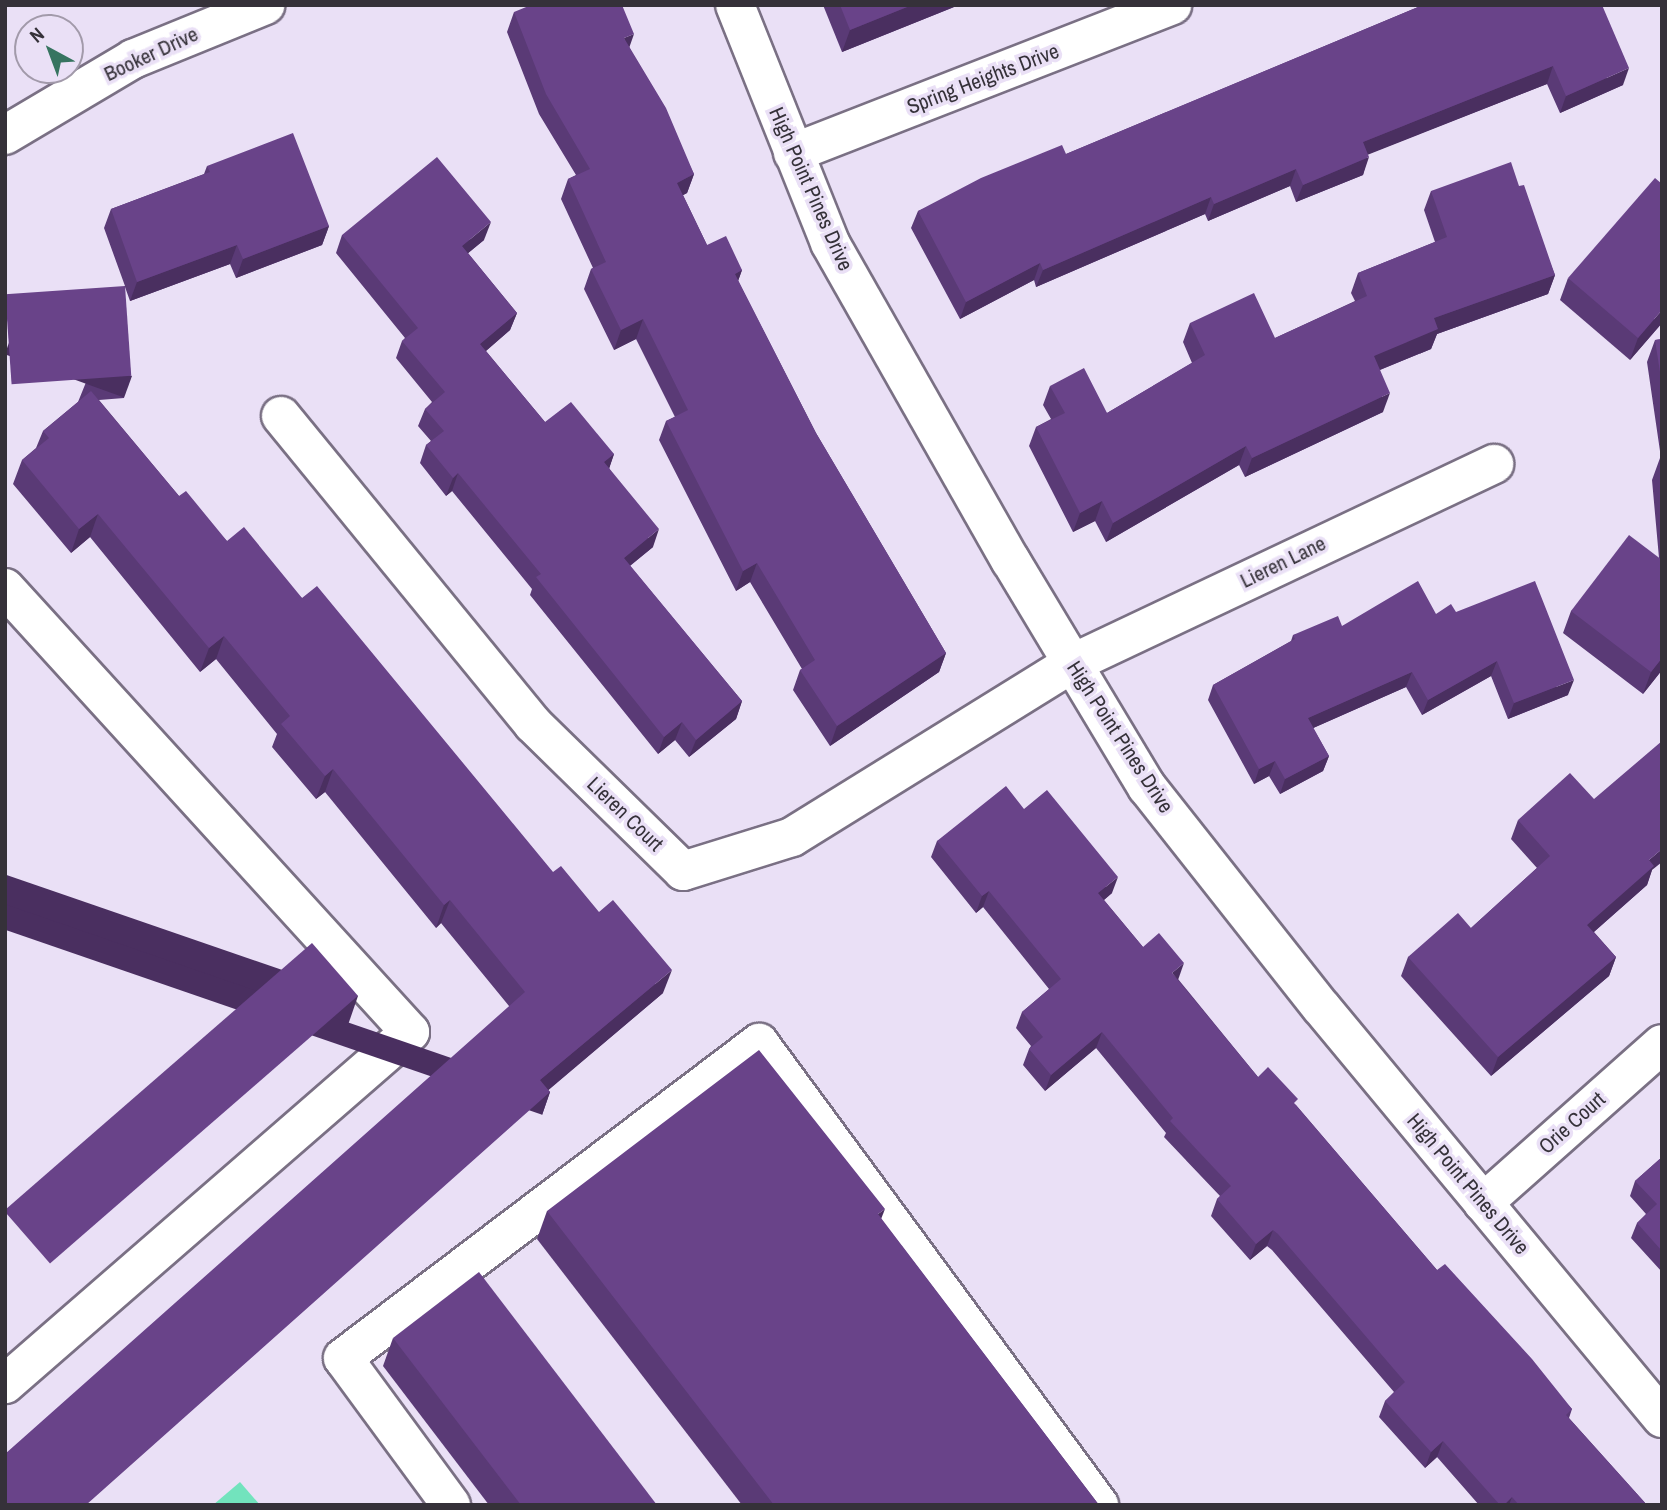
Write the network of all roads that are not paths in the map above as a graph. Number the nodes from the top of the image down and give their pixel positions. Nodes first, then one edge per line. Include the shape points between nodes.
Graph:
1 (265, 5) edge
2 (735, 5) edge
3 (1172, 5) edge
4 (5, 135) edge
5 (793, 153) junction
6 (281, 416) dead end
7 (1494, 464) dead end
8 (5, 588) edge
9 (1073, 663) junction
10 (1662, 1044) edge
11 (1483, 1203) junction
12 (5, 1384) edge
13 (1662, 1418) edge
14 (451, 1505) edge
15 (1099, 1505) edge

1 - 4 street, Booker Drive via 133,59
2 - 5 street, High Point Pines Drive
3 - 5 street, Spring Heights Drive
5 - 9 street, High Point Pines Drive via 830,243
6 - 9 street, Lieren Court via 533,724 683,871 792,837
7 - 9 street, Lieren Lane
8 - 12 street via 410,1032
9 - 11 street, High Point Pines Drive via 1147,787
10 - 11 street, Orie Court
11 - 13 street, High Point Pines Drive
14 - 15 street via 343,1358 759,1043

